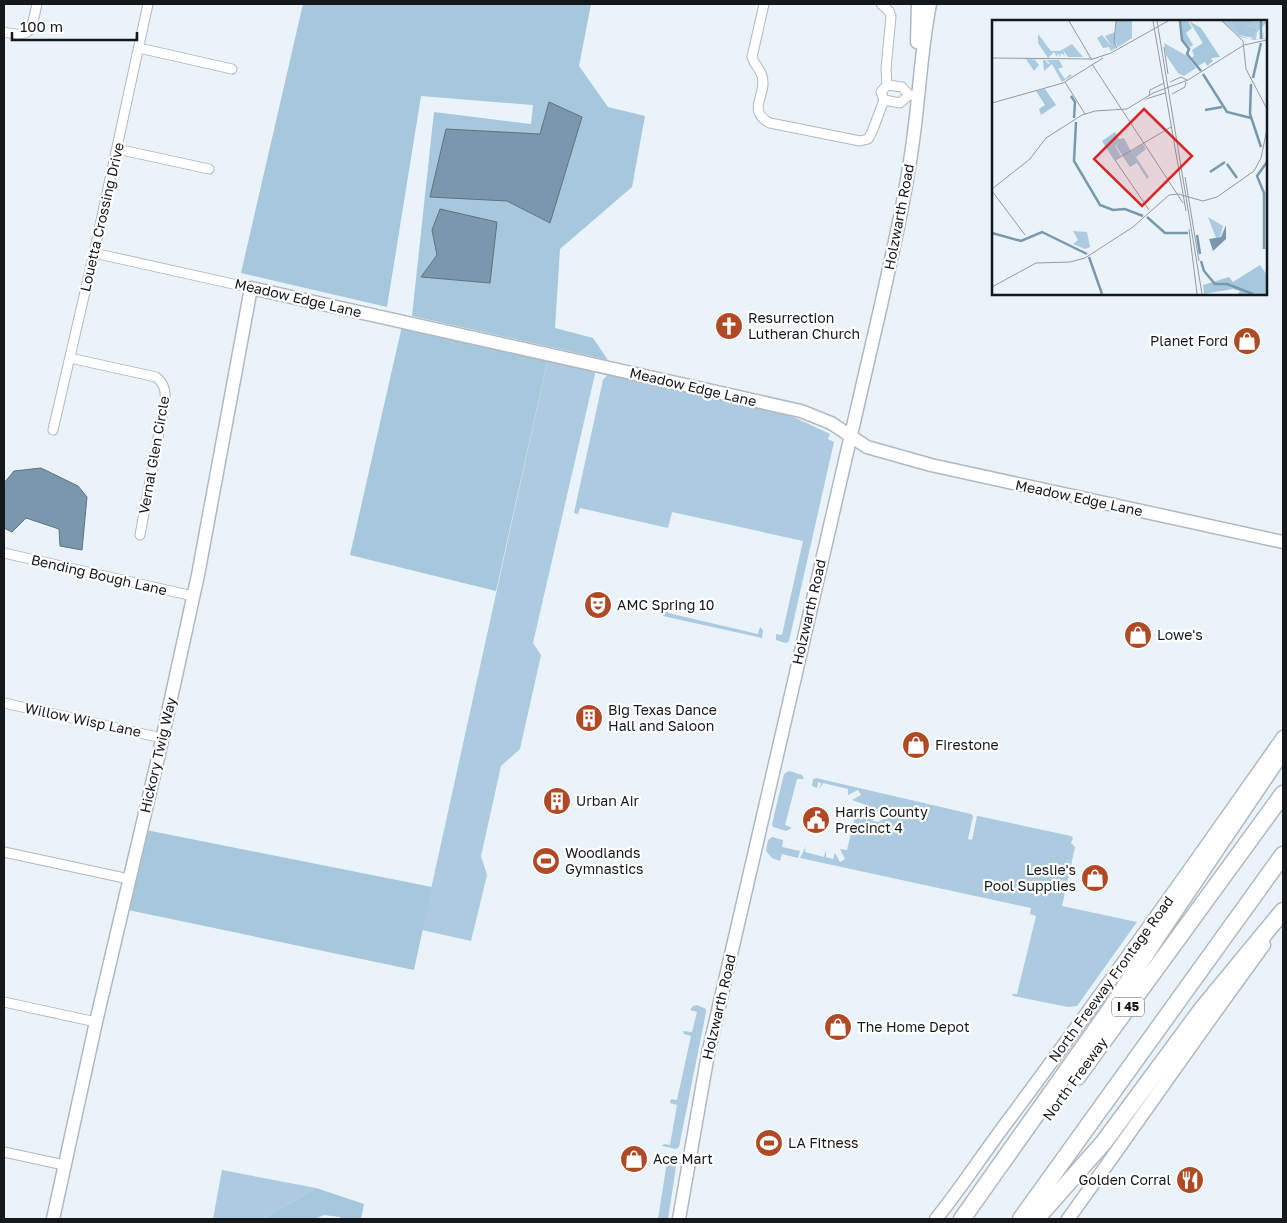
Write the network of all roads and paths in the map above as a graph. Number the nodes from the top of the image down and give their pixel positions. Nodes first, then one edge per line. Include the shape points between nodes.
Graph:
1 (37, 4) edge
2 (148, 4) edge
3 (764, 4) edge
4 (881, 4) edge
5 (918, 4) edge
6 (930, 4) edge
7 (4, 32) edge
8 (139, 48) junction
9 (232, 69) dead end
10 (921, 69) junction
11 (887, 85) junction
12 (914, 96) junction
13 (884, 100) junction
14 (117, 149) junction
15 (210, 169) dead end
16 (94, 253) junction
17 (251, 288) junction
18 (70, 358) junction
19 (53, 430) dead end
20 (850, 435) junction
21 (140, 535) dead end
22 (1283, 542) edge
23 (4, 554) edge
24 (193, 596) junction
25 (4, 703) edge
26 (1283, 737) edge
27 (162, 738) junction
28 (1283, 750) edge
29 (1283, 794) edge
30 (4, 852) edge
31 (1283, 855) edge
32 (129, 879) junction
33 (1283, 911) edge
34 (1283, 919) edge
35 (4, 1002) edge
36 (96, 1022) junction
37 (4, 1152) edge
38 (64, 1165) junction
39 (53, 1219) edge
40 (679, 1219) edge
41 (936, 1219) edge
42 (962, 1219) edge
43 (973, 1219) edge
44 (1021, 1219) edge
45 (1036, 1219) edge
46 (1068, 1219) edge

1 - 7 street via 32,26 25,34
2 - 8 street, Louetta Crossing Drive
3 - 13 street via 752,57 762,75 758,107 762,119 860,141 868,139
4 - 11 street via 890,16
5 - 10 main road via 916,39
6 - 10 main road, Holzwarth Road
8 - 9 street
8 - 14 street, Louetta Crossing Drive
10 - 12 main road, Holzwarth Road
11 - 12 street via 902,88
11 - 13 street via 881,92
12 - 13 street via 900,103
12 - 20 main road, Holzwarth Road via 907,181
14 - 15 street
14 - 16 street, Louetta Crossing Drive
16 - 17 street, Meadow Edge Lane
16 - 18 street, Louetta Crossing Drive
17 - 20 main road, Meadow Edge Lane via 801,411
17 - 24 main road, Hickory Twig Way
18 - 19 street, Louetta Crossing Drive
18 - 21 street, Vernal Glen Circle via 147,374 156,377 164,386 165,400
20 - 22 main road, Meadow Edge Lane via 867,447 930,466
20 - 40 main road, Holzwarth Road via 708,1054
23 - 24 street, Bending Bough Lane
24 - 27 main road, Hickory Twig Way
25 - 27 street, Willow Wisp Lane
26 - 41 main road, North Freeway Frontage Road via 1086,1016
27 - 32 main road, Hickory Twig Way
28 - 42 highway via 1082,1050
29 - 43 highway, North Freeway / I 45
30 - 32 street
31 - 44 highway, I 45
32 - 36 main road, Hickory Twig Way
33 - 45 highway via 1202,1008 1104,1142
34 - 46 main road
35 - 36 street
36 - 38 main road, Hickory Twig Way
37 - 38 street
38 - 39 main road, Hickory Twig Way

